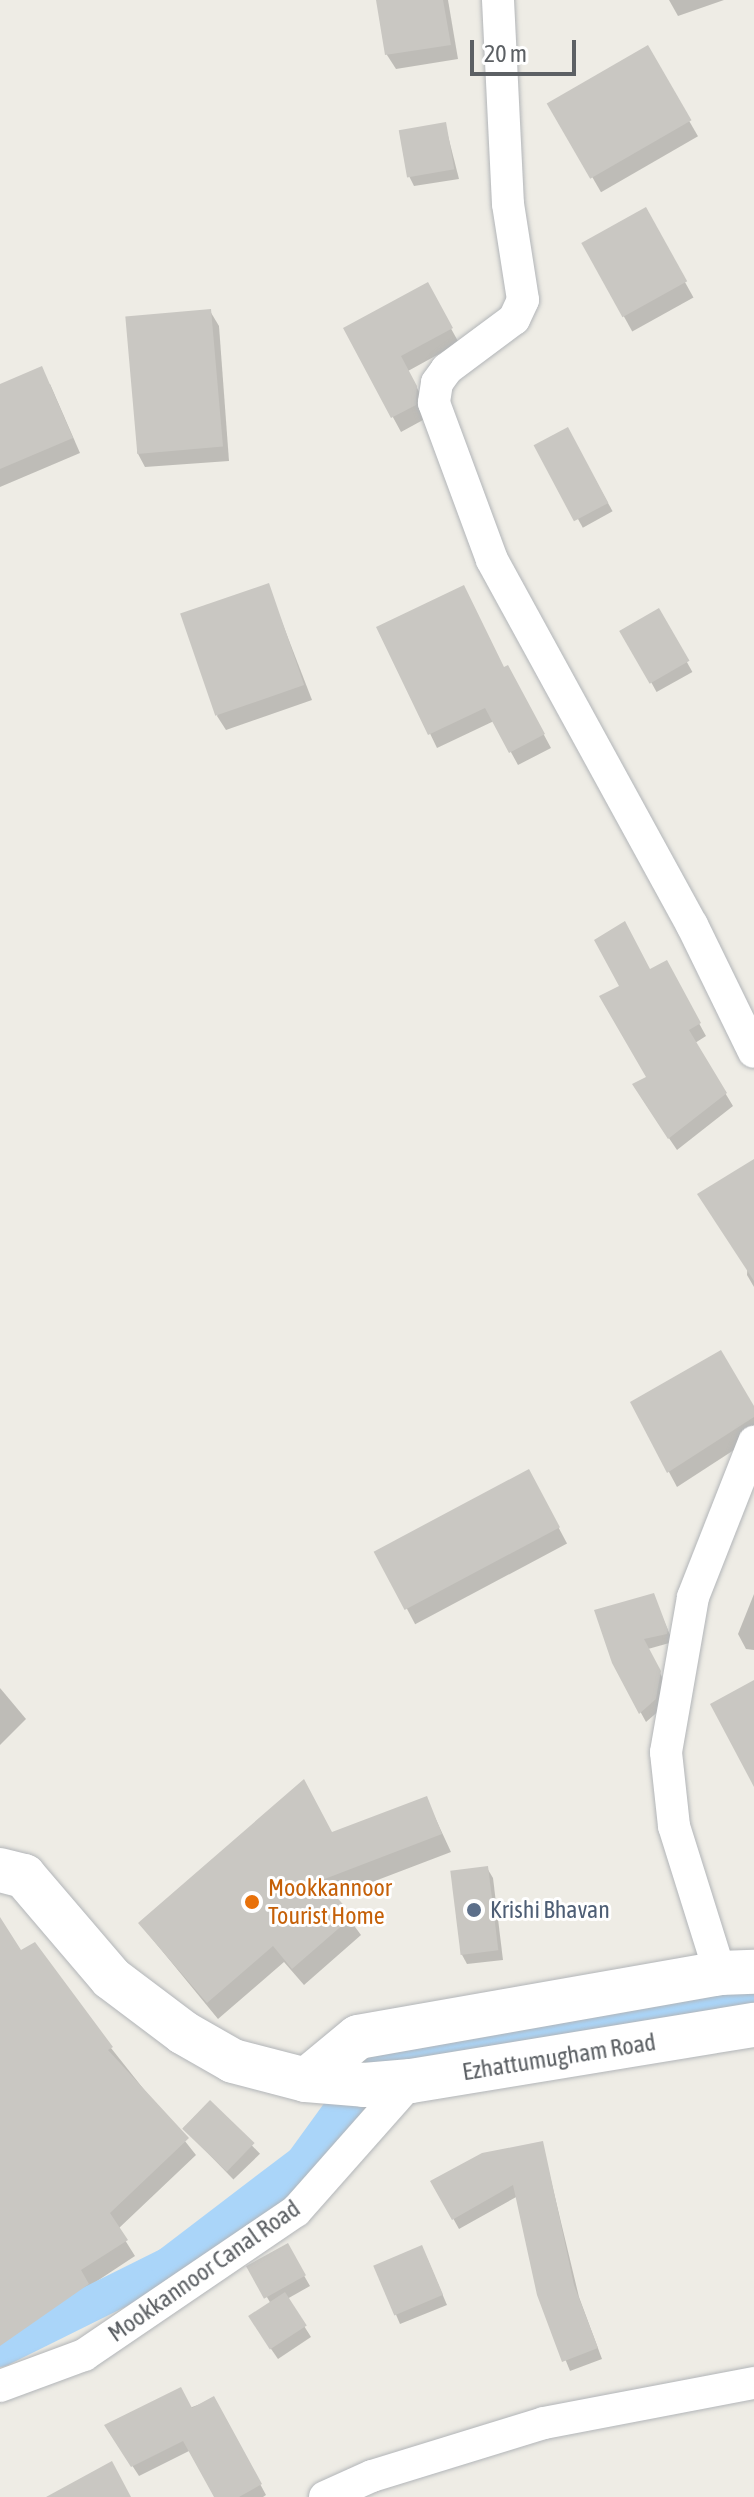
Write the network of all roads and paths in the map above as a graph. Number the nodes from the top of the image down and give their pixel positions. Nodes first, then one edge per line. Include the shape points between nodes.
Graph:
1 (498, 0) edge
2 (754, 1052) edge
3 (754, 1442) edge
4 (1, 1868) edge
5 (737, 1973) edge
6 (754, 2025) edge
7 (306, 2080) junction
8 (411, 2081) junction
9 (754, 2383) edge
10 (0, 2386) edge
11 (325, 2497) edge

1 - 2 street via 508,204 523,300 514,319 447,369 437,383 434,403 492,560 692,925
3 - 5 street via 693,1597 666,1752 674,1826
4 - 7 main road, Ezhattumugham Road via 24,1876 111,1978 184,2033 233,2061
5 - 7 main road via 358,2037
6 - 8 main road, Ezhattumugham Road
7 - 8 main road, Ezhattumugham Road
8 - 10 street, Mookkannoor Canal Road via 296,2211 84,2355
9 - 11 street via 544,2423 372,2476

